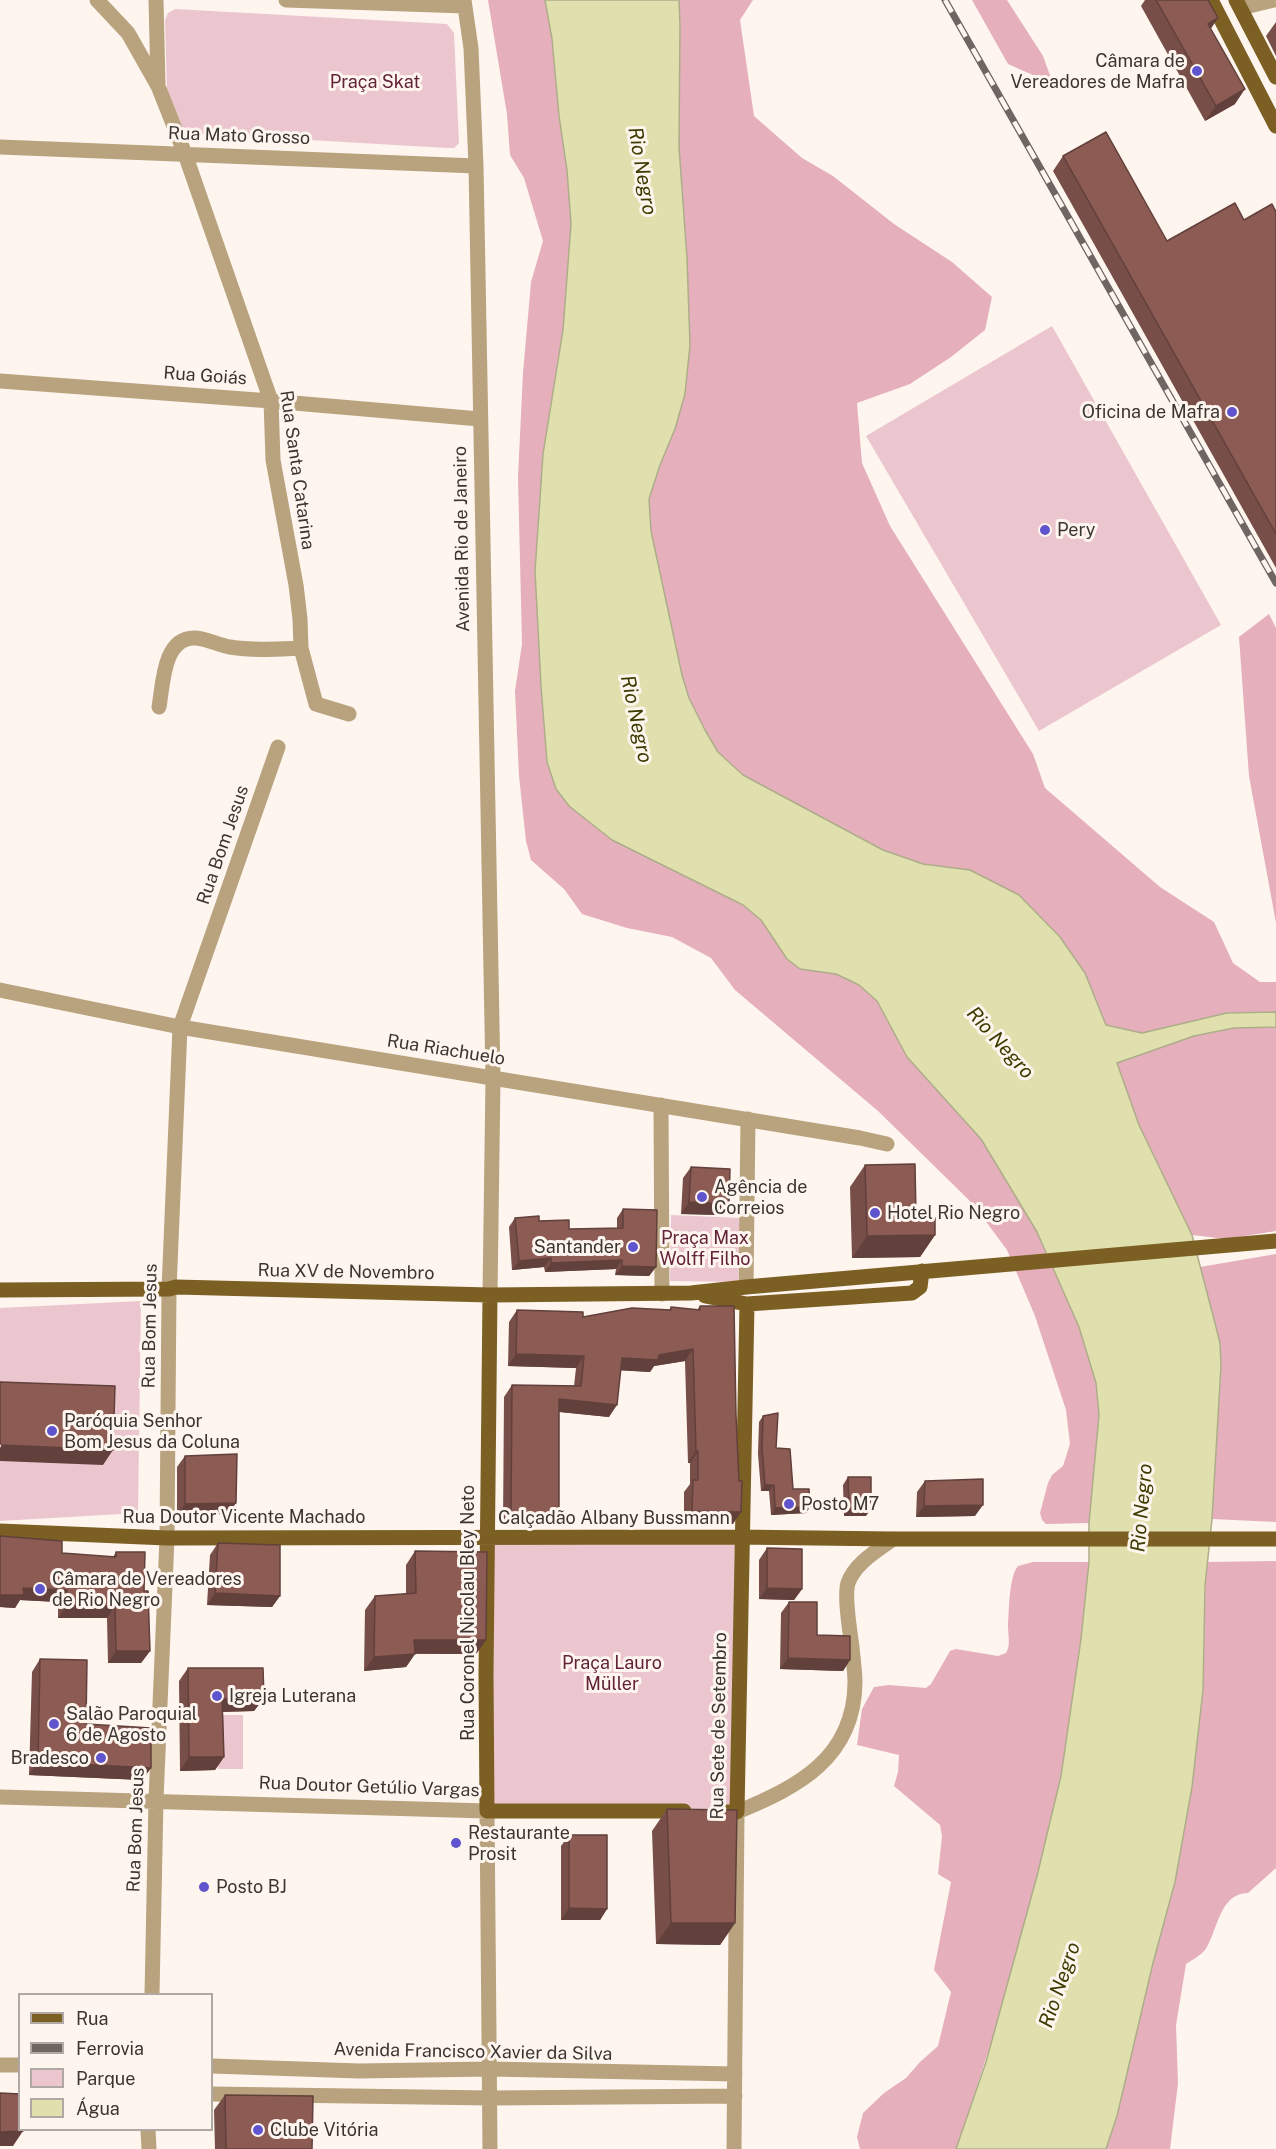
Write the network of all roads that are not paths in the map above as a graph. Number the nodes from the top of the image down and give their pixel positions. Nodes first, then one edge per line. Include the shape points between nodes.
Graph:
1 (97, 0) edge
2 (156, 0) edge
3 (286, 0) edge
4 (1211, 0) edge
5 (1274, 0) edge
6 (464, 3) edge
7 (1238, 4) edge
8 (1276, 77) edge
9 (158, 86) junction
10 (1276, 126) edge
11 (0, 147) edge
12 (185, 153) junction
13 (476, 166) junction
14 (0, 381) edge
15 (271, 401) junction
16 (480, 419) junction
17 (301, 648) junction
18 (159, 707) dead end
19 (349, 714) dead end
20 (278, 747) dead end
21 (0, 990) edge
22 (180, 1027) junction
23 (493, 1078) junction
24 (661, 1105) junction
25 (748, 1119) junction
26 (887, 1144) dead end
27 (1276, 1241) edge
28 (922, 1271) junction
29 (746, 1287) junction
30 (169, 1289) junction
31 (0, 1290) edge
32 (691, 1293) junction
33 (662, 1294) junction
34 (490, 1295) junction
35 (747, 1304) junction
36 (0, 1531) edge
37 (742, 1537) junction
38 (167, 1538) junction
39 (487, 1538) junction
40 (893, 1539) junction
41 (1276, 1539) edge
42 (0, 1797) edge
43 (156, 1800) junction
44 (487, 1811) junction
45 (737, 1812) junction
46 (152, 1993) edge
47 (0, 2065) edge
48 (18, 2065) edge
49 (213, 2066) edge
50 (490, 2069) junction
51 (359, 2071) junction
52 (735, 2074) junction
53 (213, 2094) edge
54 (357, 2096) junction
55 (735, 2096) junction
56 (491, 2098) junction
57 (148, 2131) edge
58 (148, 2149) edge
59 (490, 2149) edge
60 (734, 2149) edge

1 - 9 street, Rua Santa Catarina via 128,33
2 - 9 street, Rua Santa Catarina
3 - 6 street
4 - 10 main road
5 - 7 street
6 - 13 street, Avenida Rio de Janeiro via 471,48
7 - 8 main road
9 - 12 street, Rua Santa Catarina
11 - 12 street, Rua Mato Grosso
12 - 13 street, Rua Mato Grosso
12 - 15 street, Rua Santa Catarina
13 - 16 street, Avenida Rio de Janeiro
14 - 15 street, Rua Goiás
15 - 16 street, Rua Goiás
15 - 17 street, Rua Santa Catarina via 273,460 296,585
16 - 23 street, Avenida Rio de Janeiro
17 - 18 street via 231,647 192,638 178,643 168,656
17 - 19 street, Rua Santa Catarina via 316,704
20 - 22 street, Rua Bom Jesus
21 - 22 street, Rua Riachuelo
22 - 23 street, Rua Riachuelo
22 - 30 street, Rua Bom Jesus
23 - 24 street, Rua Riachuelo
23 - 34 street, Rua Coronel Nicolau Bley Neto
24 - 25 street, Rua Riachuelo
24 - 33 street
25 - 26 street, Rua Riachuelo
25 - 29 street
27 - 28 main road, Rua XV de Novembro
28 - 29 main road, Rua XV de Novembro
28 - 35 main road, Rua XV de Novembro via 920,1287 912,1293
29 - 32 main road, Rua XV de Novembro
30 - 31 main road, Rua XV de Novembro
30 - 34 main road, Rua XV de Novembro
30 - 38 street, Rua Bom Jesus
32 - 33 main road, Rua XV de Novembro
32 - 35 main road, Rua XV de Novembro
33 - 34 main road, Rua XV de Novembro
34 - 39 main road, Rua Coronel Nicolau Bley Neto
35 - 37 main road, Rua Sete de Setembro
36 - 38 main road, Rua Doutor Vicente Machado
37 - 39 main road, Calçadão Albany Bussmann
37 - 40 main road
37 - 45 main road, Rua Sete de Setembro
38 - 39 main road, Rua Doutor Vicente Machado
38 - 43 street, Rua Bom Jesus
39 - 44 main road, Rua Coronel Nicolau Bley Neto
40 - 41 main road
40 - 45 street via 861,1563 848,1584 855,1684 851,1712 838,1743 823,1764 801,1780
42 - 43 street, Rua Doutor Getúlio Vargas
43 - 44 street, Rua Doutor Getúlio Vargas
43 - 46 street, Rua Bom Jesus
44 - 45 main road, Rua Doutor Getúlio Vargas
44 - 50 street, Rua Coronel Nicolau Bley Neto
45 - 52 street, Rua Sete de Setembro
47 - 48 street
49 - 51 street, Avenida Francisco Xavier da Silva
50 - 51 street, Avenida Francisco Xavier da Silva
50 - 52 street, Avenida Francisco Xavier da Silva
50 - 56 street, Rua Coronel Nicolau Bley Neto
51 - 54 street
52 - 55 street, Rua Sete de Setembro
53 - 54 street
54 - 56 street
55 - 56 street
55 - 60 street, Rua Sete de Setembro
56 - 59 street, Rua Coronel Nicolau Bley Neto
57 - 58 street

